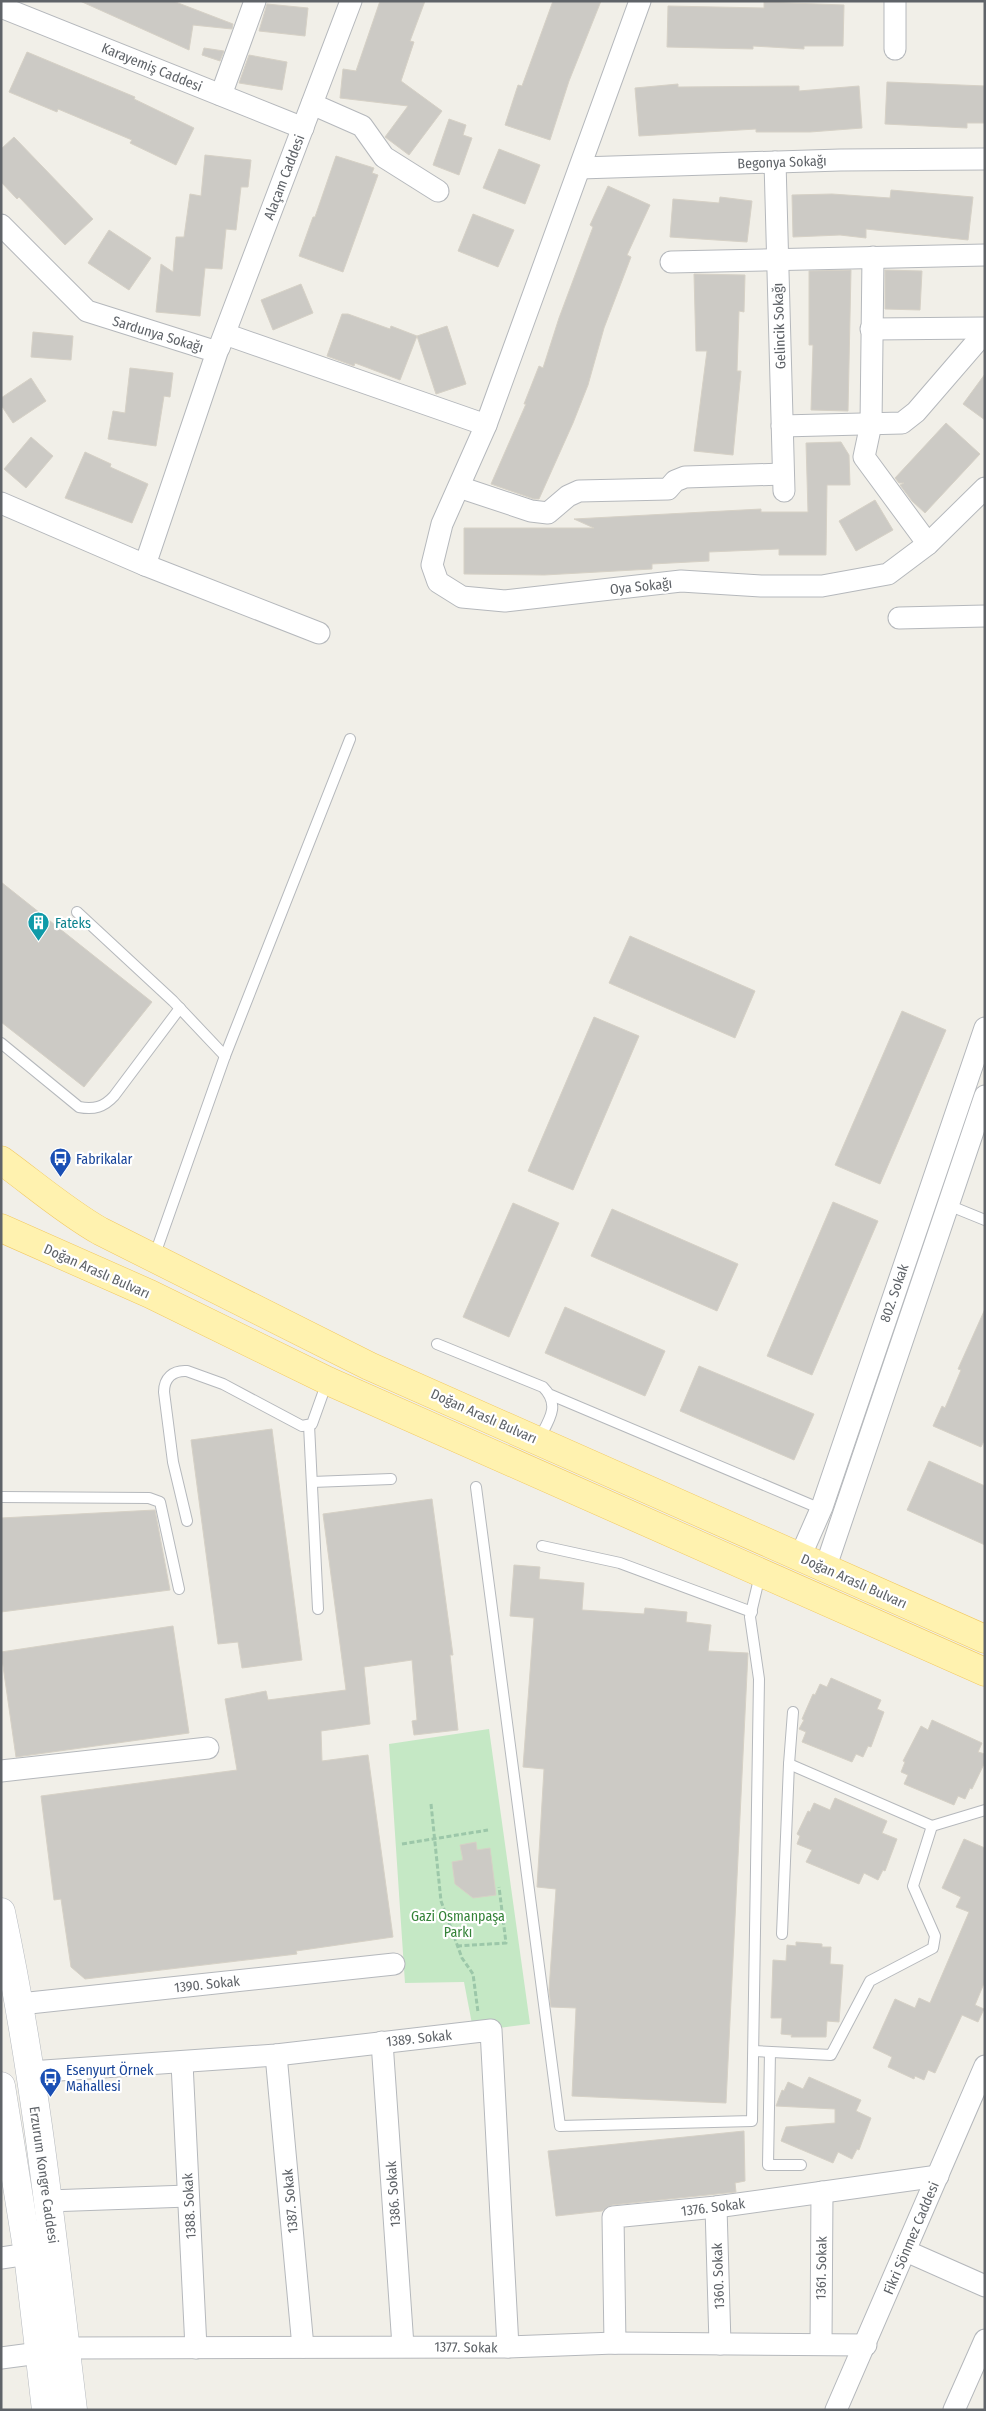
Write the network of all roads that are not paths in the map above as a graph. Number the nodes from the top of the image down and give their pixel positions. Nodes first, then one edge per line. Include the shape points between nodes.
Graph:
1 (255, 1) edge
2 (351, 1) edge
3 (640, 1) edge
4 (895, 1) edge
5 (1, 7) edge
6 (28, 9) edge
7 (895, 50) dead end
8 (221, 95) junction
9 (312, 104) junction
10 (303, 128) junction
11 (985, 159) edge
12 (775, 162) junction
13 (580, 168) junction
14 (438, 191) dead end
15 (1, 225) edge
16 (985, 255) edge
17 (872, 257) junction
18 (778, 260) junction
19 (671, 262) dead end
20 (985, 328) edge
21 (871, 329) junction
22 (985, 332) edge
23 (221, 343) junction
24 (871, 424) junction
25 (486, 425) junction
26 (782, 426) junction
27 (459, 487) junction
28 (985, 488) edge
29 (1, 503) edge
30 (928, 544) junction
31 (145, 565) junction
32 (985, 616) edge
33 (899, 618) dead end
34 (319, 633) dead end
35 (350, 739) dead end
36 (77, 912) dead end
37 (180, 1008) junction
38 (985, 1028) edge
39 (1, 1043) edge
40 (225, 1056) junction
41 (985, 1096) edge
42 (1, 1160) edge
43 (1, 1180) edge
44 (948, 1205) junction
45 (71, 1214) junction
46 (985, 1220) edge
47 (1, 1228) edge
48 (154, 1257) junction
49 (437, 1344) dead end
50 (328, 1381) junction
51 (551, 1395) junction
52 (309, 1425) junction
53 (539, 1440) junction
54 (391, 1479) dead end
55 (312, 1482) junction
56 (476, 1487) dead end
57 (1, 1498) edge
58 (821, 1509) junction
59 (187, 1520) dead end
60 (542, 1546) dead end
61 (800, 1557) junction
62 (825, 1568) junction
63 (760, 1574) junction
64 (180, 1589) dead end
65 (318, 1609) dead end
66 (752, 1612) junction
67 (985, 1639) edge
68 (985, 1672) edge
69 (793, 1712) dead end
70 (208, 1748) dead end
71 (789, 1764) junction
72 (1, 1771) edge
73 (985, 1810) edge
74 (932, 1826) junction
75 (1, 1912) edge
76 (782, 1934) dead end
77 (394, 1964) dead end
78 (20, 2004) junction
79 (382, 2042) junction
80 (754, 2051) junction
81 (770, 2052) junction
82 (276, 2055) junction
83 (182, 2063) junction
84 (985, 2066) edge
85 (30, 2072) junction
86 (1, 2086) edge
87 (801, 2165) dead end
88 (938, 2176) junction
89 (822, 2192) junction
90 (188, 2196) junction
91 (48, 2201) junction
92 (716, 2207) junction
93 (906, 2251) junction
94 (28, 2254) junction
95 (1, 2258) edge
96 (985, 2286) edge
97 (985, 2340) edge
98 (615, 2343) junction
99 (720, 2344) junction
100 (821, 2344) junction
101 (866, 2345) junction
102 (403, 2346) junction
103 (303, 2347) junction
104 (508, 2347) junction
105 (66, 2348) junction
106 (196, 2348) junction
107 (39, 2353) junction
108 (1, 2358) edge
109 (46, 2410) edge
110 (73, 2410) edge
111 (836, 2410) edge
112 (954, 2410) edge

1 - 8 street
2 - 9 street, Alaçam Caddesi
3 - 13 street, Oya Sokağı
4 - 7 street
5 - 6 street, Karayemiş Caddesi
6 - 8 street, Karayemiş Caddesi
8 - 10 street, Karayemiş Caddesi
9 - 10 street, Alaçam Caddesi
9 - 14 street via 362,126 384,157
10 - 23 street, Alaçam Caddesi
11 - 12 street, Begonya Sokağı
12 - 13 street, Begonya Sokağı
12 - 18 street, Gelincik Sokağı
13 - 25 street, Oya Sokağı
15 - 23 street, Sardunya Sokağı via 87,311
16 - 17 street
17 - 18 street
17 - 21 street
18 - 19 street
18 - 26 street, Gelincik Sokağı
20 - 21 street
21 - 24 street
22 - 24 street via 916,412 902,423
23 - 25 street
23 - 31 street, Sardunya Sokağı
24 - 26 street
24 - 30 street via 864,457
25 - 27 street, Oya Sokağı
26 - 27 street, Gelincik Sokağı via 784,482 685,477 668,489 579,491 548,512 531,511
27 - 30 street, Oya Sokağı via 442,524 432,565 438,582 462,598 505,601 681,581 822,586 888,574
28 - 30 street, Oya Sokağı
29 - 31 street
31 - 34 street
32 - 33 street
35 - 40 lane
36 - 37 lane
37 - 39 lane via 114,1096 95,1108 79,1107
37 - 40 lane
38 - 58 street, 802. Sokak
40 - 48 lane
41 - 44 street, 802. Sokak
42 - 45 main road, Doğan Araslı Bulvarı
43 - 45 main road via 45,1206
44 - 46 lane
44 - 62 street, 802. Sokak
45 - 48 main road, Doğan Araslı Bulvarı
47 - 50 main road, Doğan Araslı Bulvarı via 150,1294
48 - 53 main road, Doğan Araslı Bulvarı via 369,1366
49 - 51 lane via 543,1387
50 - 52 lane
50 - 63 main road, Doğan Araslı Bulvarı
51 - 53 lane via 554,1403 551,1415
51 - 58 lane
52 - 55 lane
52 - 59 lane via 302,1426 223,1384 187,1372 170,1375 164,1392 173,1462
53 - 61 main road, Doğan Araslı Bulvarı
54 - 55 lane
55 - 65 lane
56 - 80 lane via 560,2126 752,2121
57 - 64 lane via 149,1498 160,1502
58 - 61 street, 802. Sokak
60 - 66 lane via 620,1562
61 - 62 main road, Doğan Araslı Bulvarı
62 - 67 main road, Doğan Araslı Bulvarı
63 - 66 lane
63 - 68 main road, Doğan Araslı Bulvarı
66 - 80 lane via 759,1679
69 - 71 lane
70 - 72 street
71 - 74 lane
71 - 76 lane
73 - 74 lane
74 - 81 lane via 913,1886 935,1936 933,1948 870,1980 831,2055
75 - 78 main road, Erzurum Kongre Caddesi
77 - 78 street, 1390. Sokak
78 - 85 main road, Erzurum Kongre Caddesi
79 - 82 street, 1389. Sokak
79 - 102 street, 1386. Sokak
79 - 104 street, 1389. Sokak via 491,2030
80 - 81 lane
81 - 87 lane via 768,2165
82 - 83 street, 1389. Sokak
82 - 103 street, 1387. Sokak
83 - 85 street, 1389. Sokak
83 - 90 street, 1388. Sokak
84 - 88 street, Fikri Sönmez Caddesi
85 - 91 main road, Erzurum Kongre Caddesi
86 - 94 main road, Erzurum Kongre Caddesi
88 - 89 street, 1376. Sokak
88 - 93 street, Fikri Sönmez Caddesi
89 - 92 street, 1376. Sokak
89 - 100 street, 1361. Sokak
90 - 91 street
90 - 106 street, 1388. Sokak
91 - 105 main road, Erzurum Kongre Caddesi
92 - 98 street, 1376. Sokak via 613,2217
92 - 99 street, 1360. Sokak
93 - 96 street
93 - 101 street, Fikri Sönmez Caddesi
94 - 95 street
94 - 107 main road, Erzurum Kongre Caddesi
97 - 112 street
98 - 99 street, 1377. Sokak
98 - 104 street, 1377. Sokak
99 - 100 street, 1377. Sokak
100 - 101 street, 1377. Sokak
101 - 111 street, Fikri Sönmez Caddesi
102 - 103 street, 1377. Sokak
102 - 104 street, 1377. Sokak
103 - 106 street, 1377. Sokak
105 - 106 street, 1377. Sokak
105 - 110 main road, Erzurum Kongre Caddesi
107 - 108 street
107 - 109 main road, Erzurum Kongre Caddesi

